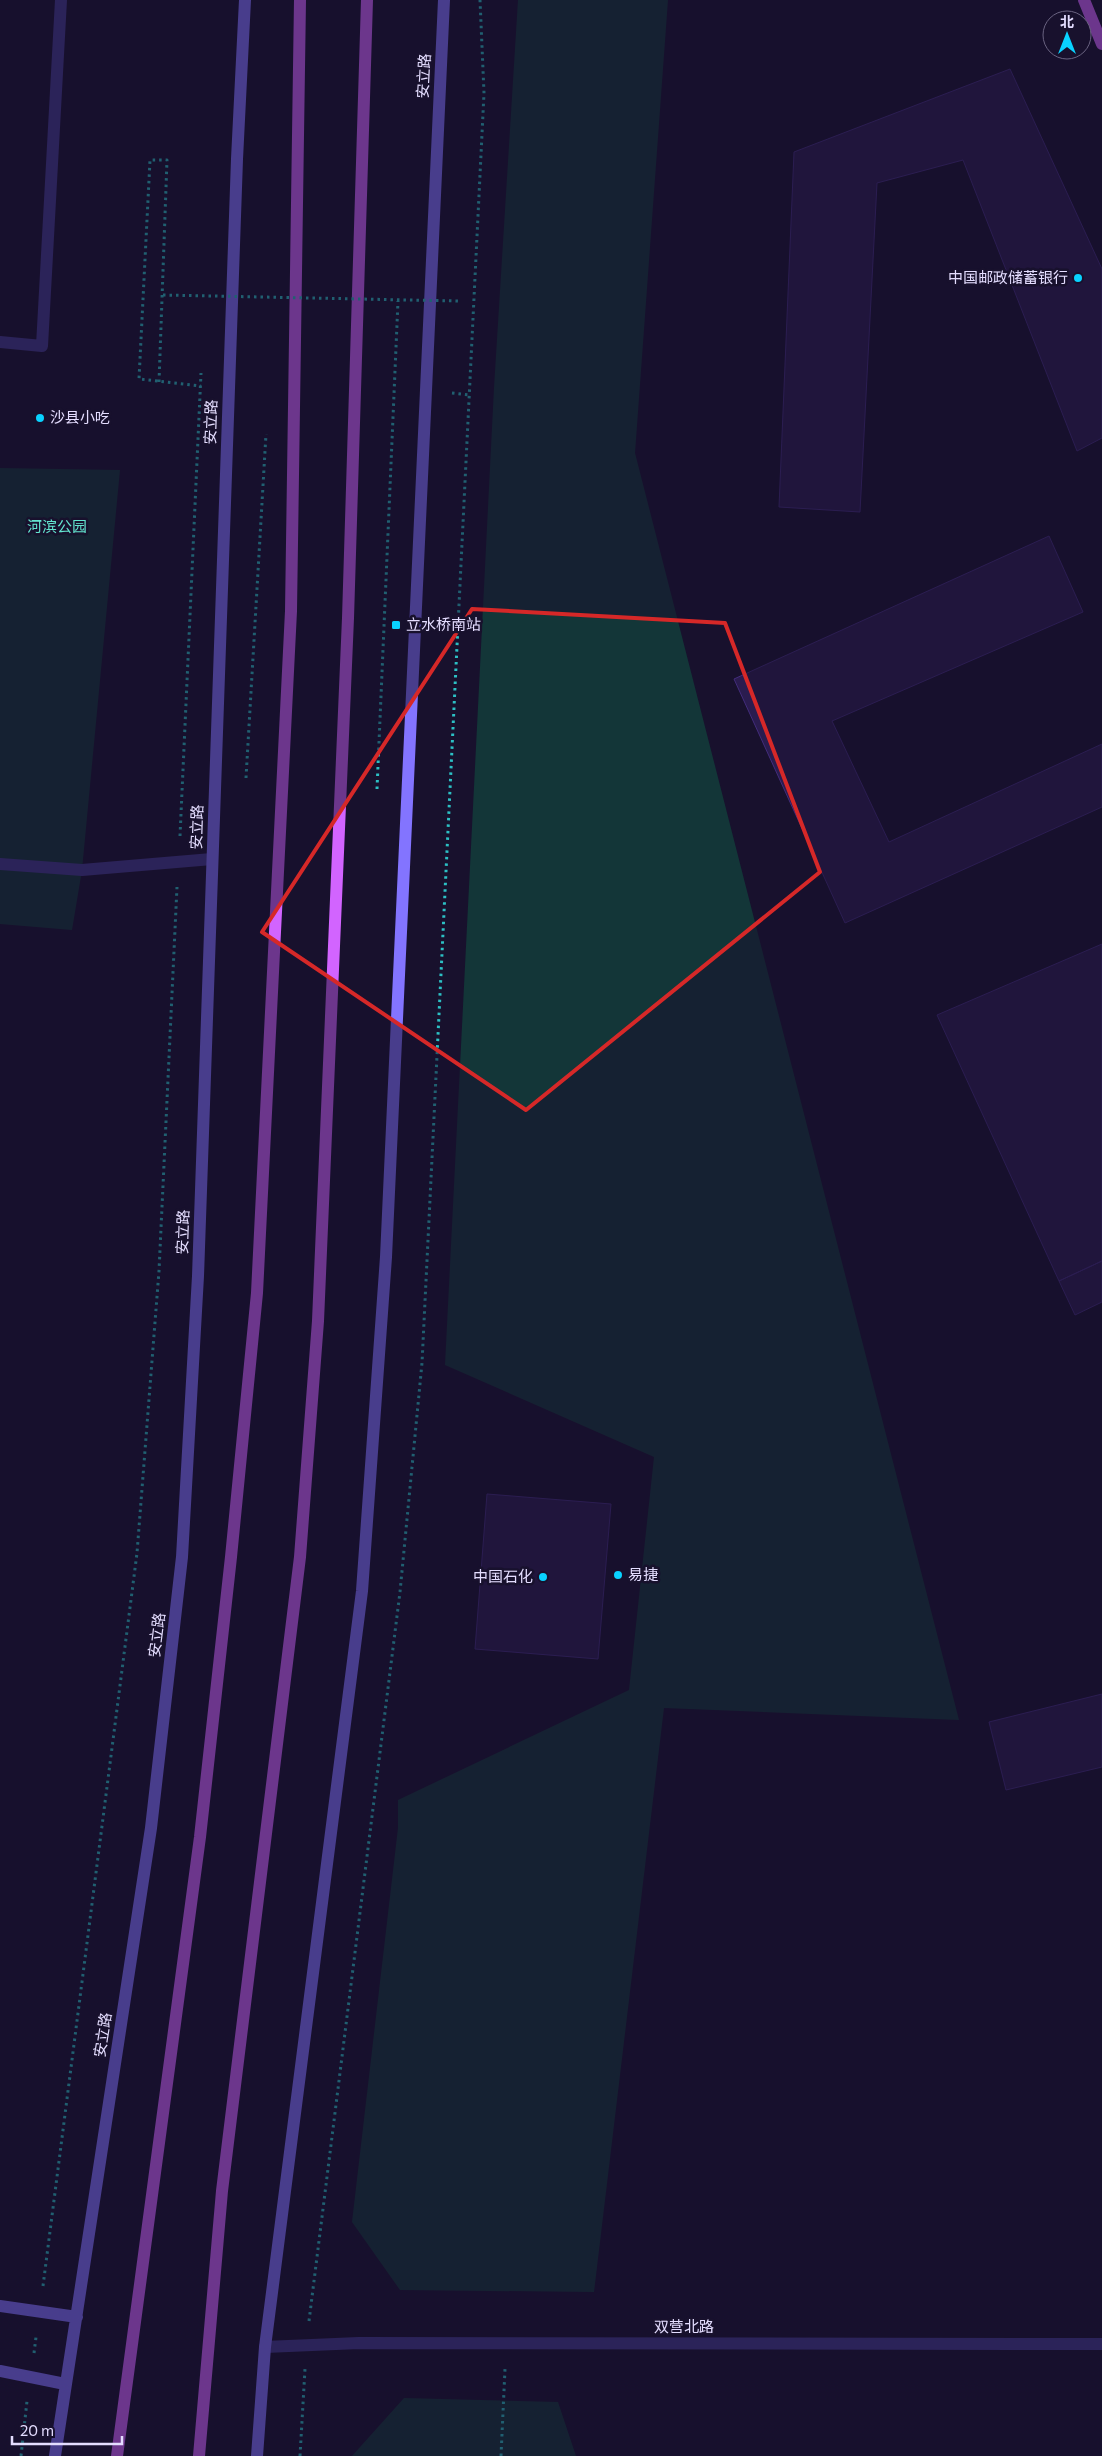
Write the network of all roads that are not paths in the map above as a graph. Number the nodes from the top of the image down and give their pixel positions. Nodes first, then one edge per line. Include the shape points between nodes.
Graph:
1 (61, 0) edge
2 (245, 0) edge
3 (300, 0) edge
4 (367, 0) edge
5 (444, 0) edge
6 (1084, 0) edge
7 (1102, 44) edge
8 (0, 342) edge
9 (212, 860) junction
10 (0, 864) edge
11 (0, 2306) edge
12 (77, 2317) junction
13 (1102, 2344) edge
14 (266, 2347) junction
15 (0, 2371) edge
16 (65, 2384) junction
17 (54, 2456) edge
18 (117, 2456) edge
19 (199, 2456) edge
20 (257, 2456) edge

1 - 8 street via 42,346
2 - 9 street, 安立路
3 - 18 main road via 291,611 257,1293 200,1837
4 - 19 main road via 348,618 318,1321 300,1557 222,2191
5 - 14 street, 安立路 via 386,1257 362,1591
6 - 7 main road
9 - 10 street via 82,870
9 - 12 street, 安立路 via 198,1276 182,1557 151,1828
11 - 12 street
12 - 16 street, 安立路
13 - 14 street, 双营北路 via 359,2343
14 - 20 street, 安立路
15 - 16 street
16 - 17 street, 安立路

